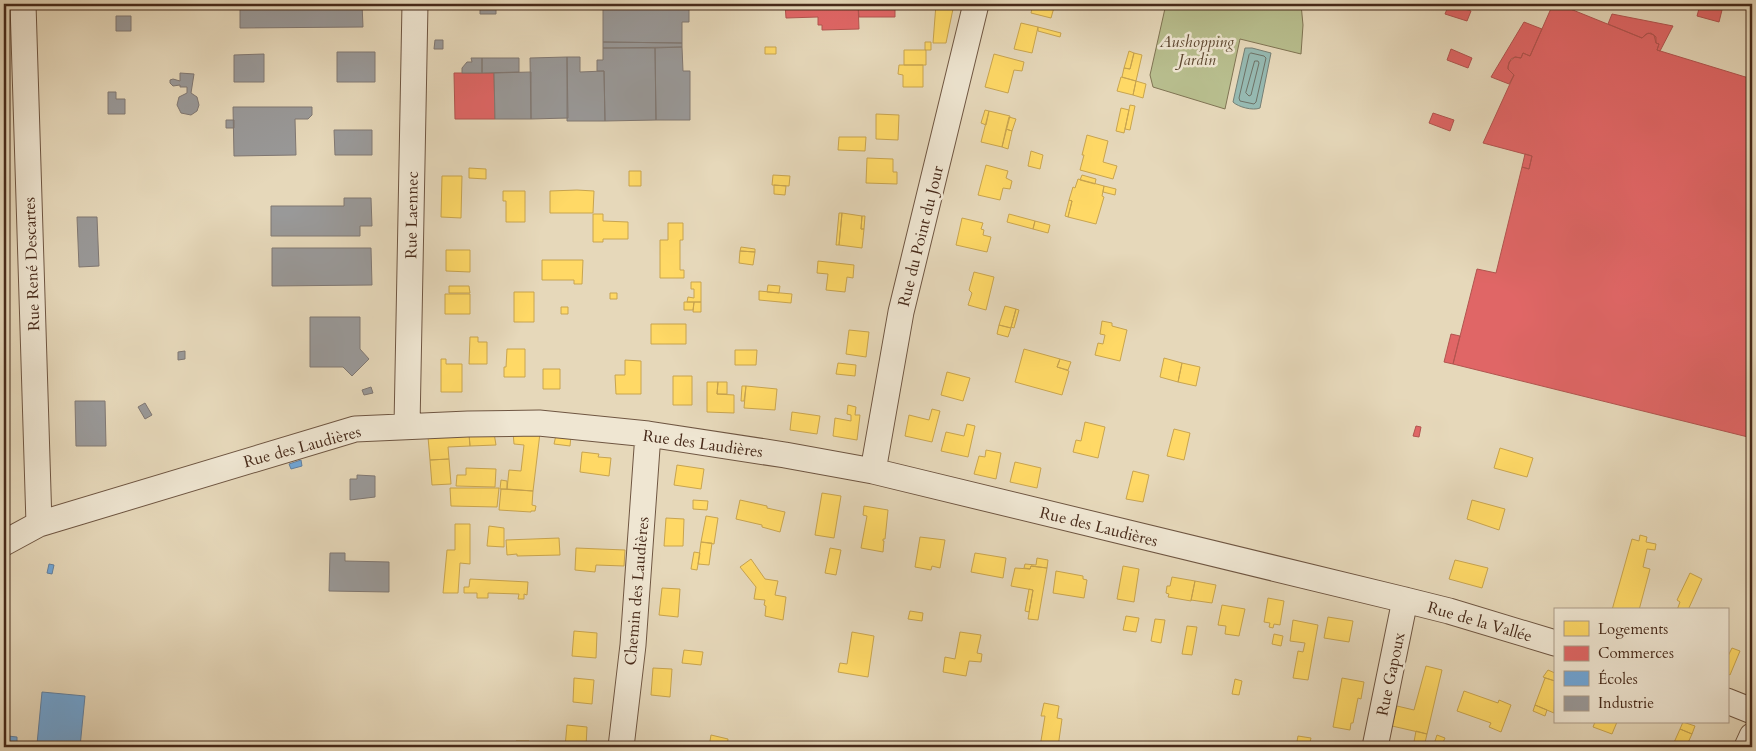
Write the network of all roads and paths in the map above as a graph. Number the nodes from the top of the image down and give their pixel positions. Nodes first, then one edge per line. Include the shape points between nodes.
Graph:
1 (23, 4) edge
2 (415, 4) edge
3 (976, 4) edge
4 (407, 426) junction
5 (648, 434) junction
6 (874, 471) junction
7 (39, 524) junction
8 (4, 543) edge
9 (1405, 600) junction
10 (1554, 643) edge
11 (1728, 701) edge
12 (1752, 711) edge
13 (1752, 736) edge
14 (621, 747) edge
15 (1375, 747) edge
16 (1747, 747) edge

1 - 7 street, Rue René Descartes
2 - 4 street, Rue Laennec
3 - 6 street, Rue du Point du Jour via 901,312
4 - 5 street, Rue des Laudières via 539,424
4 - 7 street, Rue des Laudières via 355,428
5 - 6 street, Rue des Laudières
5 - 14 street, Chemin des Laudières via 633,645
6 - 9 street, Rue des Laudières
7 - 8 street, Rue des Laudières
9 - 10 street, Rue de la Vallée
9 - 15 street, Rue Gapoux
11 - 12 street
13 - 16 street

